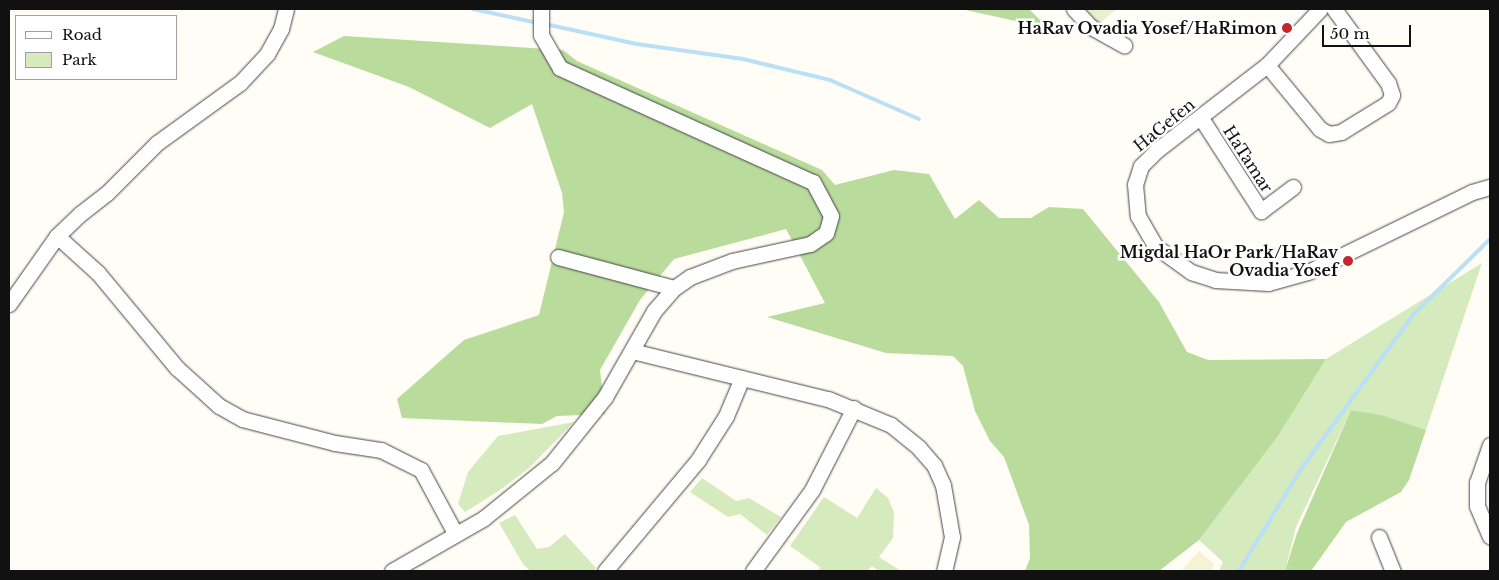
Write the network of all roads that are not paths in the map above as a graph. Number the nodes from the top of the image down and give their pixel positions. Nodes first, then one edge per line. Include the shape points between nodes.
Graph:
1 (286, 9) edge
2 (541, 9) edge
3 (1074, 9) edge
4 (1320, 9) edge
5 (1334, 9) edge
6 (1124, 45) dead end
7 (1267, 65) junction
8 (1201, 118) junction
9 (1294, 187) dead end
10 (1490, 187) edge
11 (57, 236) junction
12 (558, 256) dead end
13 (674, 288) junction
14 (9, 304) edge
15 (632, 351) junction
16 (742, 378) junction
17 (854, 408) junction
18 (1490, 445) edge
19 (455, 533) junction
20 (1490, 536) edge
21 (1379, 537) dead end
22 (392, 571) edge
23 (604, 571) edge
24 (753, 571) edge
25 (944, 571) edge
26 (1393, 571) edge

1 - 11 street via 281,29 267,54 240,83 157,143
2 - 13 street via 541,35 560,68 813,182 831,216 826,233 810,244 725,263 690,277
3 - 6 street via 1090,27
4 - 7 street, HaGefen
5 - 7 street via 1388,83 1392,95 1388,103 1340,132 1329,134 1320,129
7 - 8 street, HaGefen
8 - 9 street, HaTamar via 1261,211
8 - 10 street, HaGefen via 1157,150 1141,166 1134,184 1144,231 1155,246 1191,272 1215,280 1260,283 1291,278 1472,192
11 - 14 street
11 - 19 street via 98,274 177,368 219,406 252,421 334,443 381,450 421,470
12 - 13 street
13 - 15 street via 654,311
15 - 16 street
15 - 19 street via 606,398 552,463 507,502
16 - 17 street
16 - 23 street via 726,416 698,460
17 - 24 street via 812,490
17 - 25 street via 897,430 934,465 943,485 951,520 952,537
18 - 20 street via 1477,482 1477,506
19 - 22 street
21 - 26 street

